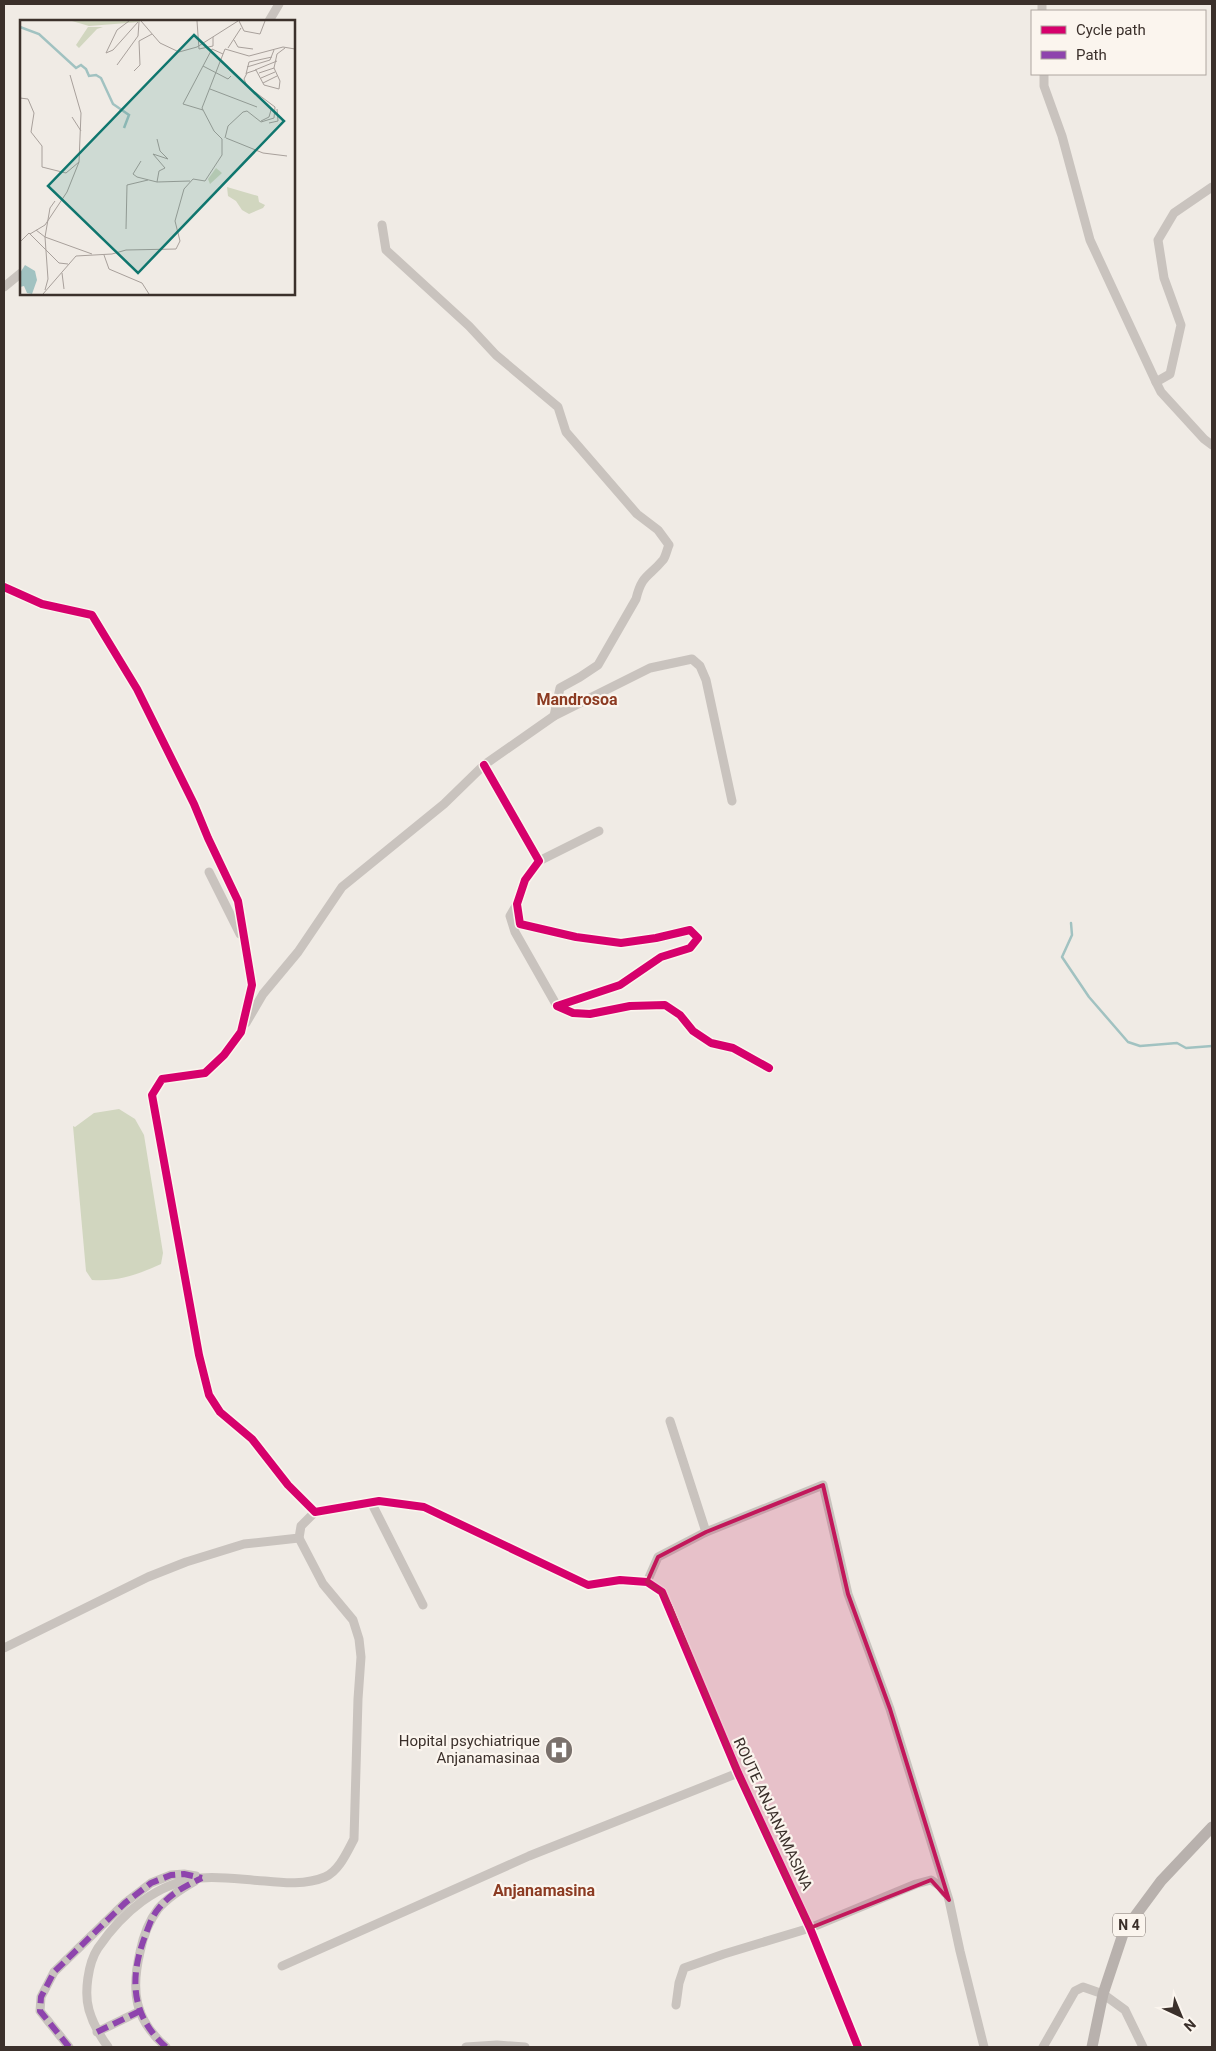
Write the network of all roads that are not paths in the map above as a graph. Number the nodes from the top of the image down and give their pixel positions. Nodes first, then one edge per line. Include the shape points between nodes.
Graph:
1 (279, 4) edge
2 (270, 20) edge
3 (1044, 75) edge
4 (1212, 187) edge
5 (382, 225) dead end
6 (20, 274) edge
7 (4, 287) edge
8 (1156, 382) junction
9 (1212, 445) edge
10 (4, 587) edge
11 (554, 716) junction
12 (484, 765) junction
13 (732, 801) dead end
14 (599, 831) dead end
15 (539, 861) junction
16 (209, 872) dead end
17 (517, 904) junction
18 (244, 941) junction
19 (557, 1006) junction
20 (241, 1032) junction
21 (769, 1068) dead end
22 (670, 1421) dead end
23 (371, 1502) junction
24 (315, 1512) junction
25 (706, 1532) junction
26 (299, 1538) junction
27 (647, 1582) junction
28 (423, 1605) dead end
29 (4, 1648) edge
30 (738, 1773) junction
31 (1212, 1827) edge
32 (202, 1878) junction
33 (949, 1900) junction
34 (810, 1928) junction
35 (282, 1966) dead end
36 (1103, 1994) junction
37 (676, 2005) dead end
38 (140, 2011) junction
39 (97, 2032) junction
40 (69, 2047) edge
41 (108, 2047) edge
42 (166, 2047) edge
43 (466, 2047) edge
44 (525, 2047) edge
45 (858, 2047) edge
46 (984, 2047) edge
47 (1043, 2047) edge
48 (1092, 2047) edge
49 (1143, 2047) edge

1 - 2 street
3 - 8 street via 1044,86 1062,136 1090,240
4 - 8 street via 1174,213 1158,240 1164,278 1181,325 1170,374
5 - 11 street via 386,250 496,355 558,407 566,432 637,514 658,530 669,545 664,559 647,574 598,664 560,688
6 - 7 street
8 - 9 street via 1161,392
10 - 18 street via 42,604 92,615 137,689 194,804 238,901
11 - 12 street
11 - 13 street via 650,668 692,659 700,666 706,680
12 - 15 street
12 - 20 street via 444,804 342,887 298,952 263,994
14 - 15 street
15 - 17 street via 525,880
16 - 18 street
17 - 19 street via 510,916 515,932
17 - 19 street via 520,924 576,937 621,943 690,930 698,938 690,948 661,956 620,985
18 - 20 street via 252,985
19 - 21 street via 573,1013 590,1014 630,1006 665,1006 680,1014 693,1031 711,1043 733,1048
20 - 24 street via 205,1073 162,1078 152,1095 209,1395 220,1412 252,1439 288,1485
22 - 25 street
23 - 24 street
23 - 27 street via 424,1507 588,1584 620,1580
23 - 28 street
24 - 26 street via 301,1526
25 - 27 street via 658,1557
25 - 33 street via 823,1485 848,1594 890,1709
26 - 29 street via 244,1544 186,1562 148,1577
26 - 32 street via 323,1584 353,1620 359,1639 354,1839 343,1859 326,1877 307,1882
27 - 30 street, ROUTE ANJANAMASINA via 662,1592
30 - 34 street, ROUTE ANJANAMASINA
30 - 35 street via 529,1856
31 - 36 main road, N 4 via 1161,1881 1124,1931
32 - 38 street via 176,1891 150,1921 135,1975 135,1997
32 - 39 street via 176,1882 131,1909 93,1956 88,1974 88,2009
32 - 40 street via 172,1875 151,1883 125,1903 54,1972 41,1997 40,2011
33 - 34 street via 940,1886 931,1880
33 - 46 street
34 - 37 street via 684,1968
34 - 45 street, ROUTE ANJANAMASINA
36 - 47 street via 1083,1987 1075,1991
36 - 48 main road, N 4
36 - 49 street via 1125,2010
38 - 39 street
38 - 42 street via 152,2032
39 - 41 street
43 - 44 street

